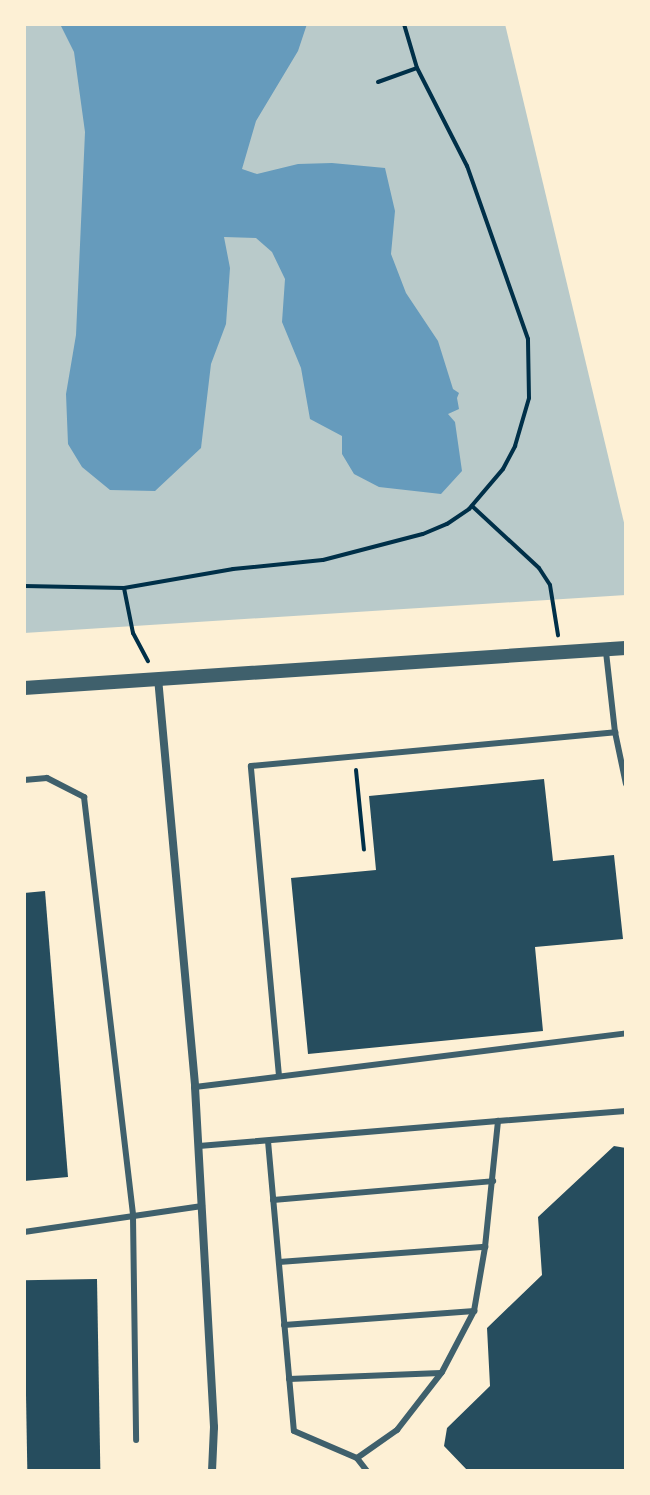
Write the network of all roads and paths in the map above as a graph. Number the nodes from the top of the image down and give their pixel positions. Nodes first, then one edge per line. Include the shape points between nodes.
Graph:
1 (404, 24) edge
2 (417, 68) junction
3 (378, 82) dead end
4 (472, 506) junction
5 (24, 586) edge
6 (124, 588) junction
7 (626, 648) edge
8 (606, 650) junction
9 (559, 653) junction
10 (158, 678) junction
11 (24, 688) edge
12 (615, 732) junction
13 (355, 756) junction
14 (24, 780) edge
15 (626, 784) edge
16 (364, 850) dead end
17 (626, 1033) edge
18 (279, 1076) junction
19 (195, 1087) junction
20 (626, 1111) edge
21 (498, 1121) junction
22 (268, 1141) junction
23 (199, 1146) junction
24 (493, 1181) junction
25 (273, 1200) junction
26 (202, 1206) junction
27 (133, 1217) junction
28 (24, 1232) edge
29 (485, 1247) junction
30 (279, 1262) junction
31 (474, 1311) junction
32 (284, 1325) junction
33 (442, 1372) junction
34 (289, 1379) junction
35 (136, 1440) dead end
36 (357, 1458) junction
37 (212, 1471) edge
38 (367, 1471) edge

1 - 2 path
2 - 3 path
2 - 4 path via 467,166 528,339 529,398 515,446
4 - 6 path via 423,534 323,560
4 - 9 path via 539,568 550,585
5 - 6 path
6 - 10 path via 133,633
7 - 8 street
8 - 9 street
8 - 12 lane
9 - 10 street
10 - 11 street
10 - 19 street
12 - 13 lane
12 - 15 lane
13 - 16 path
13 - 18 lane via 251,766
14 - 27 lane via 47,778 84,797
17 - 18 lane
18 - 19 lane
19 - 23 street
20 - 21 lane
21 - 22 lane
21 - 24 lane
22 - 23 lane
22 - 25 lane
23 - 26 street
24 - 25 lane
24 - 29 lane
25 - 30 lane
26 - 27 lane
26 - 37 street
27 - 28 lane
27 - 35 lane
29 - 30 lane
29 - 31 lane
30 - 32 lane
31 - 32 lane
31 - 33 lane
32 - 34 lane
33 - 34 lane
33 - 36 lane via 397,1430
34 - 36 lane via 294,1431
36 - 38 lane

